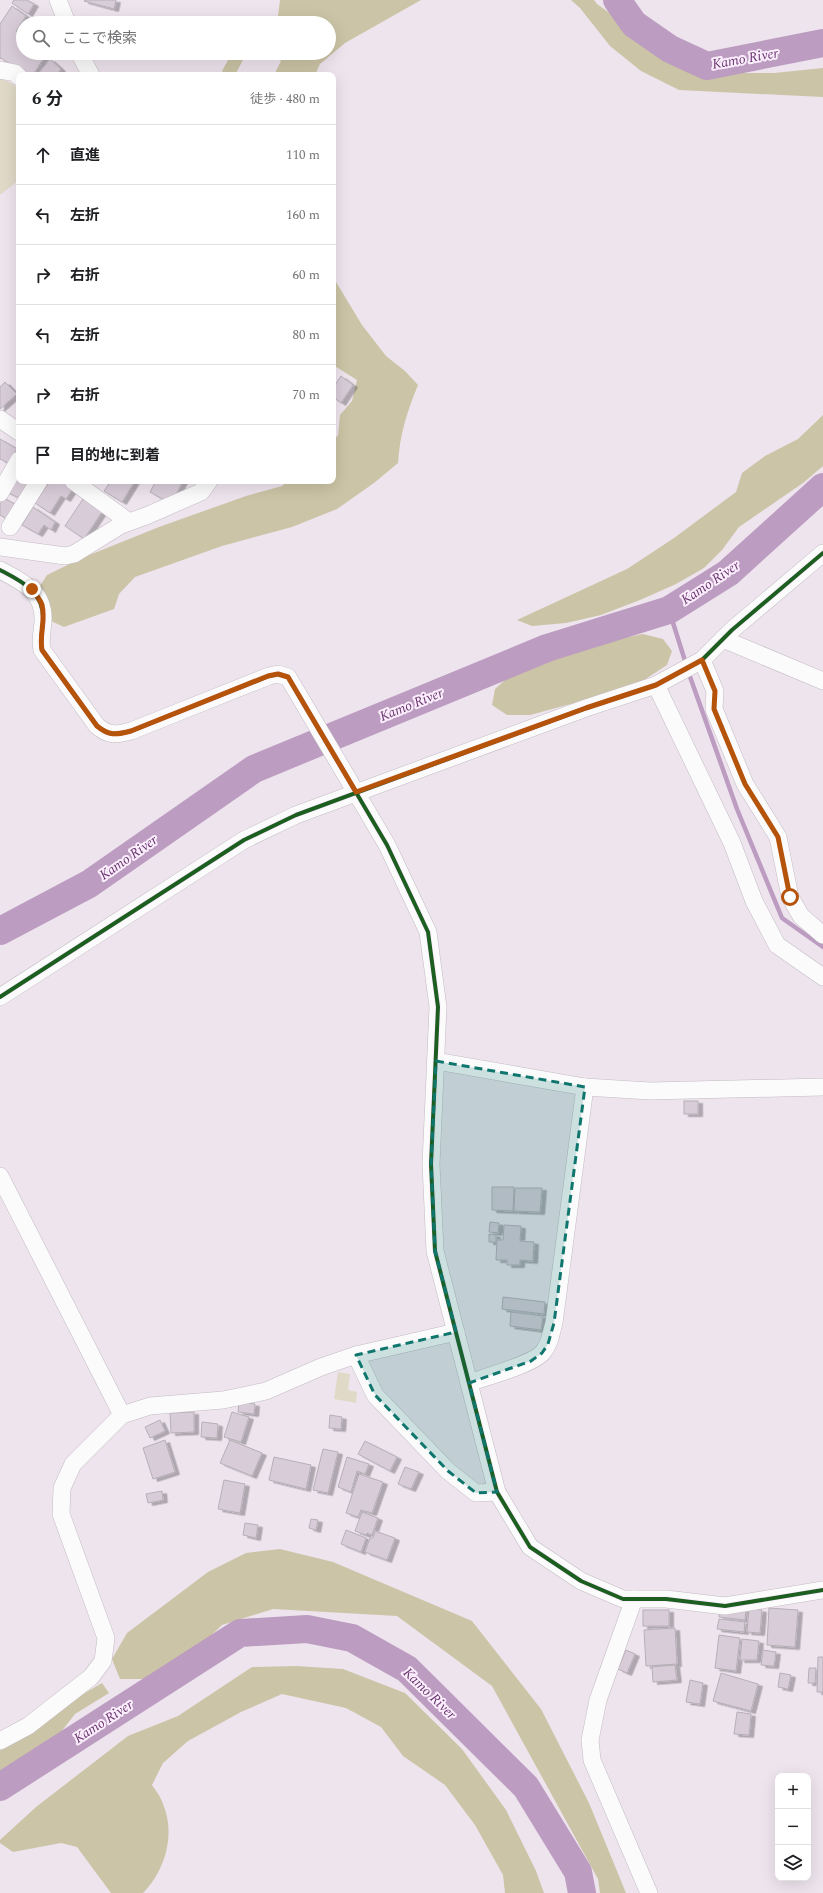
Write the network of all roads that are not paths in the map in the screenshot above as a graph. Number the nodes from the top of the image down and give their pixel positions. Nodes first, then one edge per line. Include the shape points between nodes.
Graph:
1 (58, 0) edge
2 (64, 16) edge
3 (83, 60) edge
4 (0, 70) edge
5 (89, 72) edge
6 (16, 74) edge
7 (0, 419) edge
8 (16, 430) edge
9 (16, 432) edge
10 (0, 433) edge
11 (16, 465) edge
12 (37, 484) edge
13 (84, 484) edge
14 (207, 484) edge
15 (96, 487) edge
16 (0, 493) edge
17 (129, 522) junction
18 (10, 527) dead end
19 (0, 547) edge
20 (823, 553) edge
21 (0, 570) edge
22 (723, 638) junction
23 (698, 662) junction
24 (823, 681) edge
25 (656, 685) junction
26 (356, 792) junction
27 (823, 935) edge
28 (823, 977) edge
29 (0, 997) edge
30 (436, 1061) junction
31 (585, 1087) junction
32 (823, 1087) edge
33 (0, 1176) edge
34 (456, 1332) junction
35 (356, 1354) junction
36 (469, 1383) junction
37 (122, 1415) junction
38 (497, 1492) junction
39 (823, 1590) edge
40 (634, 1599) junction
41 (0, 1742) edge
42 (649, 1893) edge

1 - 2 street
3 - 5 street
4 - 6 street
7 - 8 street
9 - 10 street
11 - 16 street
12 - 18 street
13 - 15 street
14 - 17 street via 201,492
15 - 17 street
17 - 19 street via 74,554 65,556
20 - 22 street
21 - 26 street via 32,589 42,604 42,650 97,726 105,732 118,734 131,731 278,674 288,677
22 - 23 street
22 - 24 street
23 - 25 street
23 - 27 street via 715,691 714,709 745,784 778,837 790,897 801,916
25 - 26 street
25 - 28 street via 732,843 754,902 777,945
26 - 29 street via 296,815 244,840
26 - 30 street via 387,845 428,932 438,1007
30 - 31 street
30 - 34 street via 431,1164 435,1251
31 - 32 street via 650,1091
31 - 36 street via 554,1323 548,1344 542,1353 531,1361
33 - 37 street
34 - 35 street
34 - 36 street
35 - 37 street via 266,1391 223,1400 150,1406
35 - 38 street via 376,1395 448,1471 476,1493
36 - 38 street
37 - 41 street via 73,1464 62,1488 61,1514 106,1638 103,1661 91,1676 28,1726
38 - 40 street via 530,1547 581,1581 623,1599
39 - 40 street via 725,1606 666,1599
40 - 42 street via 598,1700 590,1740 592,1760

